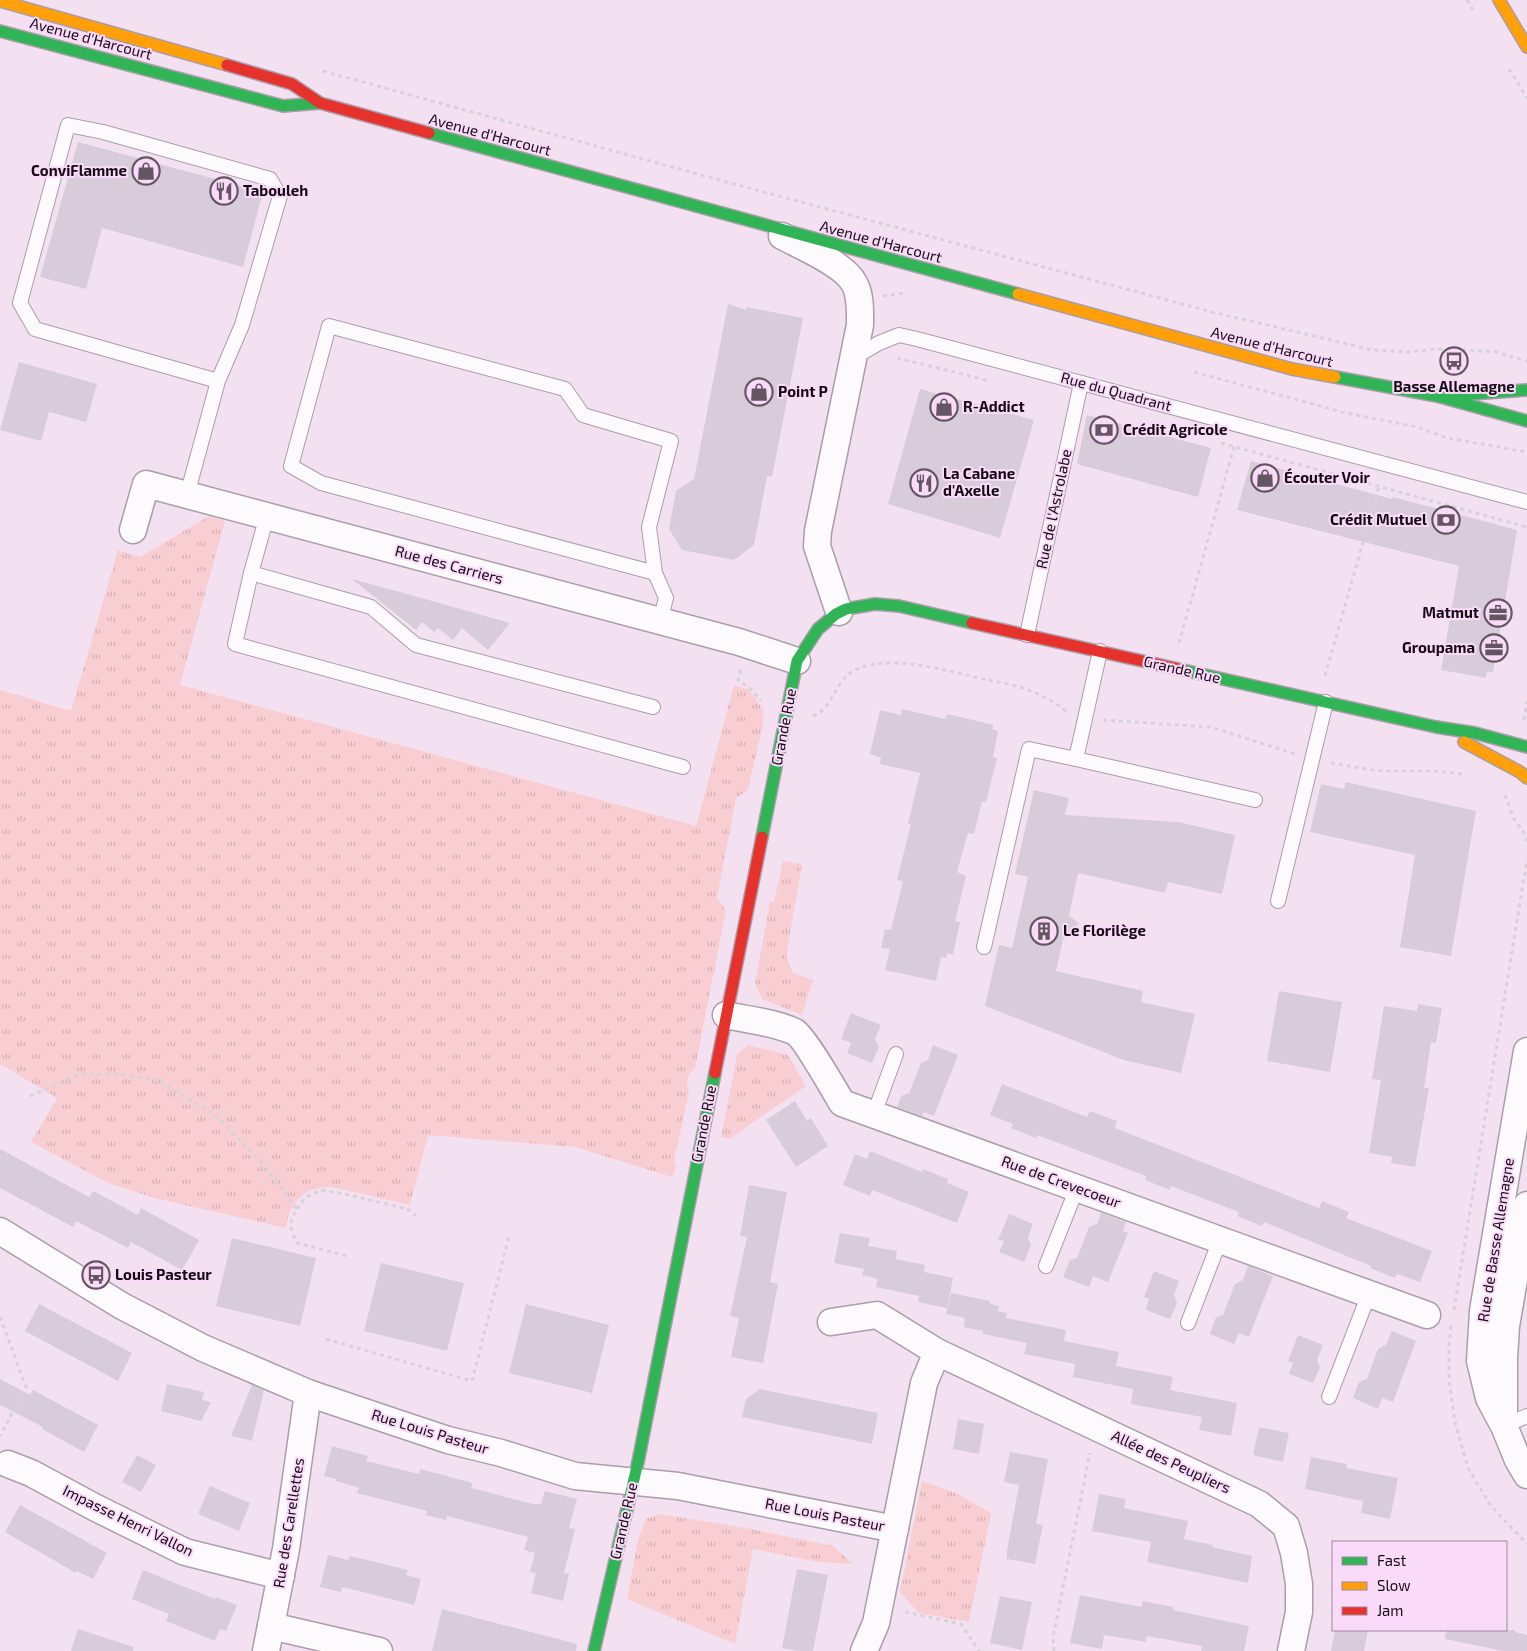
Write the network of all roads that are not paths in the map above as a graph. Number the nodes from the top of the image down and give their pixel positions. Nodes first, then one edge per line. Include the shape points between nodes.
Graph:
1 (1498, 0) edge
2 (0, 1) edge
3 (0, 31) edge
4 (1527, 47) edge
5 (320, 103) junction
6 (763, 226) junction
7 (854, 358) junction
8 (218, 381) junction
9 (1081, 383) junction
10 (1527, 390) edge
11 (1437, 396) junction
12 (1527, 422) edge
13 (187, 494) junction
14 (1527, 502) edge
15 (267, 516) junction
16 (132, 530) dead end
17 (655, 573) junction
18 (251, 574) junction
19 (839, 612) junction
20 (660, 621) junction
21 (1027, 635) junction
22 (1100, 651) junction
23 (797, 661) junction
24 (1326, 702) junction
25 (653, 707) dead end
26 (1436, 727) junction
27 (1527, 747) edge
28 (1076, 759) junction
29 (684, 767) dead end
30 (1527, 778) edge
31 (1255, 800) dead end
32 (1278, 902) dead end
33 (984, 948) dead end
34 (726, 1015) junction
35 (1527, 1051) edge
36 (896, 1054) dead end
37 (874, 1114) junction
38 (1077, 1188) junction
39 (1527, 1205) edge
40 (0, 1232) edge
41 (1220, 1240) junction
42 (1046, 1266) dead end
43 (1369, 1294) junction
44 (1440, 1318) road end
45 (830, 1322) dead end
46 (1188, 1324) dead end
47 (937, 1352) junction
48 (308, 1394) junction
49 (1329, 1397) dead end
50 (1516, 1421) edge
51 (8, 1464) dead end
52 (1527, 1474) edge
53 (633, 1482) junction
54 (895, 1529) junction
55 (281, 1576) junction
56 (268, 1639) edge
57 (379, 1651) edge
58 (594, 1651) edge
59 (864, 1651) edge
60 (1291, 1651) edge

1 - 4 main road
2 - 5 main road, Avenue d'Harcourt via 292,84
3 - 5 main road, Avenue d'Harcourt via 283,106
5 - 6 main road, Avenue d'Harcourt
6 - 7 street via 834,263 854,282 860,302
6 - 11 main road, Avenue d'Harcourt via 1292,369
7 - 9 lane, Rue du Quadrant via 879,342 899,335
7 - 19 street via 817,546
8 - 8 lane via 242,325 280,196 270,179 68,125 20,303 35,330
8 - 13 lane
9 - 14 lane, Rue du Quadrant
9 - 21 lane, Rue de l'Astrolabe
10 - 11 main road, Avenue d'Harcourt
11 - 12 main road, Avenue d'Harcourt
13 - 15 street, Rue des Carriers
13 - 16 street, Rue des Carriers via 146,484
15 - 18 lane
15 - 20 street, Rue des Carriers
17 - 17 lane via 649,527 671,441 583,415 565,389 329,326 292,466 321,482
17 - 20 lane via 666,598
18 - 25 lane via 371,607 416,646
18 - 29 lane via 235,644
19 - 21 main road, Grande Rue via 874,604 899,606
19 - 23 main road, Grande Rue via 822,623
20 - 23 street, Rue des Carriers
21 - 22 main road, Grande Rue
22 - 24 main road, Grande Rue
22 - 28 lane
23 - 34 main road, Grande Rue
24 - 26 main road, Grande Rue
24 - 32 lane
26 - 27 main road, Grande Rue via 1475,733
26 - 30 main road, Grande Rue
28 - 31 lane
28 - 33 lane via 1030,749
34 - 37 street, Rue de Crevecoeur via 796,1033 822,1068 842,1103
34 - 53 main road, Grande Rue
35 - 50 street, Rue de Basse Allemagne via 1483,1311 1480,1346 1489,1398
36 - 37 lane
37 - 38 street, Rue de Crevecoeur
38 - 41 street, Rue de Crevecoeur
38 - 42 lane
39 - 50 street, Rue de Basse Allemagne via 1506,1326 1504,1358
40 - 48 street, Rue Louis Pasteur via 122,1306 204,1348
41 - 43 street, Rue de Crevecoeur
41 - 46 lane
43 - 44 street, Rue de Crevecoeur
43 - 49 lane
45 - 47 street, Allée des Peupliers via 877,1315
47 - 54 street via 924,1383
47 - 60 street, Allée des Peupliers via 1260,1504 1286,1526 1294,1553 1299,1612
48 - 53 street, Rue Louis Pasteur via 448,1440 575,1476
48 - 55 street, Rue des Carellettes
50 - 52 street, Rue de Basse Allemagne via 1518,1460
51 - 55 street, Impasse Henri Vallon via 185,1552
53 - 54 street, Rue Louis Pasteur via 678,1486
53 - 58 main road, Grande Rue
54 - 59 street via 876,1623
55 - 56 street, Rue des Carellettes
56 - 57 street

